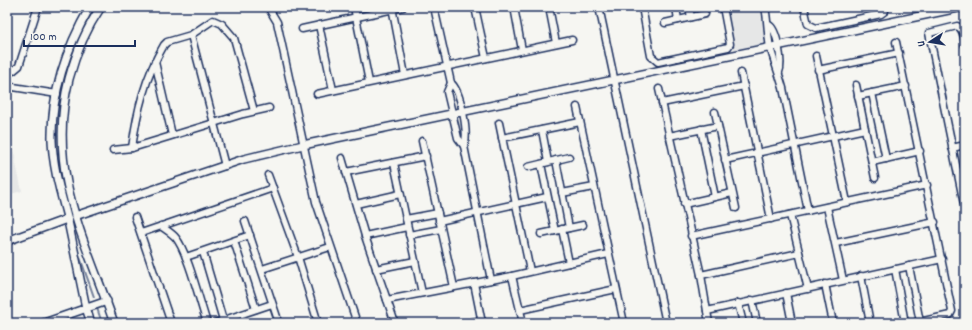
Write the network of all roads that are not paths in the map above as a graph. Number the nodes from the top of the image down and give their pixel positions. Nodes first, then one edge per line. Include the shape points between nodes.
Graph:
1 (38, 7) edge
2 (90, 7) edge
3 (101, 7) edge
4 (268, 7) edge
5 (354, 7) edge
6 (403, 7) edge
7 (434, 7) edge
8 (475, 7) edge
9 (514, 7) edge
10 (549, 7) edge
11 (599, 7) edge
12 (642, 7) edge
13 (676, 7) edge
14 (689, 7) edge
15 (723, 7) edge
16 (765, 7) edge
17 (804, 7) edge
18 (885, 7) edge
19 (963, 7) edge
20 (392, 8) edge
21 (705, 14) dead end
22 (356, 17) junction
23 (691, 17) junction
24 (678, 20) junction
25 (665, 22) dead end
26 (319, 25) junction
27 (963, 27) edge
28 (302, 29) dead end
29 (191, 35) junction
30 (572, 40) dead end
31 (896, 42) dead end
32 (556, 43) junction
33 (965, 45) edge
34 (522, 50) junction
35 (775, 51) junction
36 (899, 53) junction
37 (816, 56) dead end
38 (486, 58) junction
39 (155, 62) junction
40 (447, 66) junction
41 (7, 70) edge
42 (818, 70) junction
43 (741, 72) dead end
44 (779, 72) junction
45 (406, 75) junction
46 (615, 80) junction
47 (369, 82) junction
48 (451, 83) junction
49 (856, 85) dead end
50 (7, 86) edge
51 (744, 86) junction
52 (906, 86) junction
53 (659, 89) dead end
54 (333, 90) junction
55 (872, 93) junction
56 (57, 94) junction
57 (317, 94) dead end
58 (858, 96) junction
59 (662, 103) junction
60 (577, 107) dead end
61 (269, 108) dead end
62 (254, 111) junction
63 (715, 112) dead end
64 (463, 116) junction
65 (453, 119) junction
66 (580, 122) junction
67 (213, 123) junction
68 (499, 123) dead end
69 (718, 126) junction
70 (701, 129) junction
71 (865, 129) junction
72 (542, 130) junction
73 (172, 135) junction
74 (669, 136) junction
75 (833, 136) junction
76 (502, 138) junction
77 (422, 141) dead end
78 (795, 143) junction
79 (303, 145) junction
80 (965, 145) edge
81 (464, 146) junction
82 (132, 148) junction
83 (952, 148) junction
84 (113, 150) dead end
85 (920, 151) junction
86 (757, 153) junction
87 (426, 156) junction
88 (569, 157) dead end
89 (342, 158) dead end
90 (886, 159) junction
91 (556, 160) junction
92 (725, 160) junction
93 (548, 162) junction
94 (872, 162) junction
95 (394, 163) junction
96 (540, 164) junction
97 (224, 166) junction
98 (528, 167) dead end
99 (346, 172) junction
100 (268, 175) dead end
101 (875, 178) dead end
102 (962, 179) edge
103 (927, 185) junction
104 (594, 187) junction
105 (272, 188) junction
106 (562, 193) junction
107 (732, 193) junction
108 (400, 194) junction
109 (547, 197) junction
110 (715, 197) junction
111 (847, 202) junction
112 (356, 204) junction
113 (516, 204) junction
114 (684, 204) junction
115 (827, 207) junction
116 (736, 208) dead end
117 (965, 209) edge
118 (808, 211) junction
119 (438, 213) junction
120 (477, 213) junction
121 (790, 215) junction
122 (76, 216) junction
123 (135, 217) dead end
124 (67, 219) junction
125 (406, 219) junction
126 (771, 219) junction
127 (245, 221) dead end
128 (439, 221) junction
129 (935, 222) junction
130 (584, 224) dead end
131 (161, 226) junction
132 (407, 227) junction
133 (569, 228) junction
134 (441, 229) junction
135 (562, 229) junction
136 (554, 231) junction
137 (141, 233) junction
138 (541, 234) dead end
139 (250, 235) junction
140 (409, 235) junction
141 (365, 236) junction
142 (691, 236) junction
143 (7, 241) edge
144 (234, 241) junction
145 (836, 243) junction
146 (330, 247) junction
147 (203, 252) junction
148 (799, 253) junction
149 (608, 254) junction
150 (298, 257) junction
151 (186, 258) junction
152 (942, 259) junction
153 (415, 261) junction
154 (569, 263) junction
155 (909, 266) junction
156 (262, 269) junction
157 (376, 269) junction
158 (894, 269) junction
159 (530, 271) junction
160 (701, 275) junction
161 (512, 276) junction
162 (861, 276) junction
163 (492, 280) junction
164 (843, 280) junction
165 (474, 283) junction
166 (825, 284) junction
167 (454, 287) junction
168 (808, 289) junction
169 (616, 290) junction
170 (422, 293) junction
171 (786, 293) junction
172 (387, 300) junction
173 (752, 300) junction
174 (107, 301) junction
175 (738, 303) junction
176 (272, 304) junction
177 (88, 307) junction
178 (256, 309) junction
179 (520, 310) junction
180 (707, 311) junction
181 (276, 318) dead end
182 (223, 320) junction
183 (482, 322) edge
184 (918, 322) edge
185 (44, 323) edge
186 (91, 323) edge
187 (114, 323) edge
188 (171, 323) edge
189 (207, 323) edge
190 (215, 323) edge
191 (318, 323) edge
192 (357, 323) edge
193 (395, 323) edge
194 (468, 323) edge
195 (523, 323) edge
196 (624, 323) edge
197 (666, 323) edge
198 (709, 323) edge
199 (743, 323) edge
200 (757, 323) edge
201 (792, 323) edge
202 (833, 323) edge
203 (870, 323) edge
204 (905, 323) edge

1 - 41 street via 19,66 13,71
2 - 56 street via 78,27 66,57
3 - 122 street via 86,31 74,60 62,114 62,158 70,200
4 - 79 street via 277,22
5 - 22 street
6 - 20 street
7 - 40 street
8 - 38 street
9 - 34 street
10 - 32 street
11 - 46 street
12 - 15 street via 651,56 658,62 728,47 730,44
13 - 24 street
14 - 23 street
16 - 35 street via 769,25 775,30
17 - 18 street via 808,24 816,28 881,14
19 - 35 street
20 - 22 street
20 - 45 street
21 - 23 street
22 - 26 street
22 - 47 street
23 - 24 street
24 - 25 street
26 - 28 street
26 - 54 street
27 - 33 street
27 - 83 street via 932,31 928,36
29 - 39 street via 165,43
29 - 62 street via 215,20 232,34
29 - 67 street
30 - 32 street
31 - 36 street
32 - 34 street
34 - 38 street
35 - 44 street via 774,64
35 - 44 street via 782,63
35 - 46 street
36 - 42 street
36 - 52 street
37 - 42 street
38 - 40 street
39 - 73 street
39 - 82 street via 144,86 137,111
40 - 45 street
40 - 48 street
42 - 75 street
43 - 51 street
44 - 78 street
45 - 47 street
46 - 64 street
46 - 197 street
47 - 54 street
48 - 64 street via 456,88
48 - 65 street via 447,92
49 - 58 street
50 - 56 street
51 - 59 street
51 - 86 street
52 - 55 street
52 - 85 street
53 - 59 street
54 - 57 street
55 - 58 street
55 - 90 street
56 - 124 street via 54,114 54,160
58 - 71 street
59 - 74 street
60 - 66 street
61 - 62 street
62 - 67 street
63 - 69 street
64 - 65 street
64 - 81 street via 467,137
65 - 79 street
65 - 81 street via 456,133
66 - 72 street
66 - 104 street
67 - 73 street
67 - 97 street
68 - 76 street
69 - 70 street
69 - 92 street
70 - 74 street
70 - 110 street
71 - 75 street
71 - 94 street
72 - 76 street
72 - 93 street
73 - 82 street
74 - 114 street
75 - 78 street
75 - 111 street
76 - 113 street
77 - 87 street
78 - 86 street
78 - 118 street
79 - 97 street
79 - 146 street via 316,202
80 - 83 street
81 - 120 street
82 - 84 street
83 - 102 street
85 - 90 street
85 - 103 street
86 - 92 street
86 - 126 street
87 - 95 street
87 - 119 street
88 - 91 street
89 - 99 street
90 - 94 street
91 - 93 street
91 - 106 street
92 - 107 street
93 - 96 street
94 - 101 street
95 - 99 street
95 - 108 street
96 - 98 street
96 - 109 street
97 - 122 street
99 - 112 street
100 - 105 street
102 - 117 street
103 - 111 street
103 - 129 street
104 - 106 street
104 - 149 street
105 - 131 street
105 - 150 street
106 - 133 street
107 - 110 street
107 - 116 street
108 - 112 street
108 - 125 street
109 - 113 street
109 - 136 street
110 - 114 street
111 - 115 street
112 - 141 street
113 - 120 street
113 - 159 street
114 - 142 street
115 - 118 street
115 - 145 street
118 - 121 street
119 - 125 street
119 - 128 street
120 - 128 street
120 - 163 street
121 - 126 street
121 - 148 street
122 - 174 street
123 - 137 street
124 - 143 street
124 - 177 street
125 - 132 street
126 - 142 street
127 - 139 street
128 - 134 street
129 - 145 street
129 - 152 street
130 - 133 street
131 - 137 street
131 - 151 street via 176,238
132 - 140 street
132 - 141 street
133 - 135 street
134 - 140 street
134 - 167 street
135 - 136 street
135 - 154 street
136 - 138 street
137 - 188 street
139 - 144 street
139 - 156 street
140 - 153 street
141 - 157 street
142 - 160 street
144 - 147 street
144 - 178 street
145 - 164 street
146 - 150 street
146 - 192 street
147 - 151 street
147 - 182 street
148 - 160 street
148 - 168 street
149 - 154 street
149 - 169 street
150 - 156 street
150 - 191 street
151 - 189 street
152 - 155 street
152 - 184 street via 952,313
153 - 157 street
153 - 170 street
154 - 159 street
155 - 158 street
155 - 184 street
156 - 176 street
157 - 172 street
158 - 162 street
158 - 204 street
159 - 161 street
160 - 180 street
161 - 163 street
161 - 179 street
162 - 164 street
162 - 203 street
163 - 165 street
164 - 166 street
165 - 167 street
165 - 183 street
166 - 168 street
166 - 202 street
167 - 170 street
168 - 171 street
169 - 179 street
169 - 196 street
170 - 172 street
171 - 173 street
171 - 201 street
172 - 193 street
173 - 175 street
173 - 200 street
174 - 177 street
174 - 187 street
175 - 180 street
175 - 199 street
176 - 178 street
176 - 181 street
177 - 185 street
177 - 186 street
178 - 182 street
179 - 195 street
180 - 198 street
182 - 190 street
183 - 194 street

